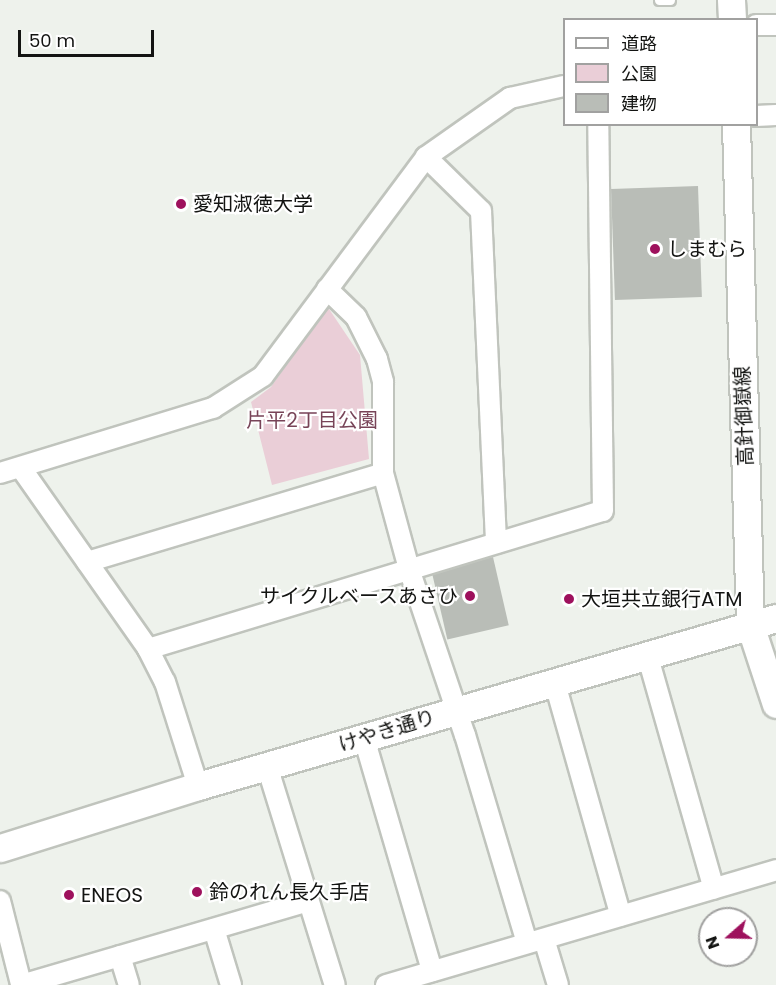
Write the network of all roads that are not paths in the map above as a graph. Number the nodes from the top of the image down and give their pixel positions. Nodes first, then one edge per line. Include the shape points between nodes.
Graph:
1 (659, 0) edge
2 (669, 0) edge
3 (731, 0) edge
4 (732, 18) edge
5 (758, 25) edge
6 (776, 25) edge
7 (563, 86) edge
8 (776, 115) edge
9 (758, 116) edge
10 (598, 126) edge
11 (736, 126) edge
12 (426, 157) junction
13 (327, 289) junction
14 (21, 468) junction
15 (0, 473) edge
16 (383, 473) junction
17 (496, 543) junction
18 (87, 562) junction
19 (409, 569) junction
20 (776, 618) edge
21 (750, 625) junction
22 (148, 649) junction
23 (647, 654) junction
24 (554, 680) junction
25 (776, 704) edge
26 (455, 710) junction
27 (364, 738) junction
28 (267, 766) junction
29 (198, 786) junction
30 (0, 848) edge
31 (776, 870) edge
32 (714, 889) junction
33 (0, 900) edge
34 (308, 901) junction
35 (621, 916) junction
36 (214, 928) junction
37 (536, 941) junction
38 (120, 956) junction
39 (432, 971) junction
40 (21, 984) edge
41 (129, 985) edge
42 (231, 985) edge
43 (336, 985) edge
44 (386, 985) edge
45 (558, 985) edge

1 - 2 lane
3 - 4 street
5 - 6 street
7 - 12 street via 510,98
8 - 9 street
10 - 17 street via 603,511
11 - 21 street, 高針御嶽線
12 - 13 street
12 - 17 street via 481,211
13 - 14 street via 263,376 213,408
13 - 16 street via 356,317 378,359 383,382
14 - 15 street
14 - 18 street
16 - 18 street
16 - 19 street
17 - 19 street
18 - 22 street
19 - 22 street
19 - 26 street
20 - 21 street, けやき通り
21 - 23 street, けやき通り
21 - 25 street, 高針御嶽線
22 - 29 street via 165,682
23 - 24 street, けやき通り
23 - 32 street
24 - 26 street, けやき通り
24 - 35 street
26 - 27 street, けやき通り
26 - 37 street
27 - 28 street, けやき通り
27 - 39 street
28 - 29 street, けやき通り
28 - 34 street
29 - 30 street, けやき通り
31 - 32 street
32 - 35 street
33 - 40 street
34 - 36 street
34 - 43 street
35 - 37 street
36 - 38 street
36 - 42 street
37 - 39 street
37 - 45 street
38 - 40 street
38 - 41 street
39 - 44 street

